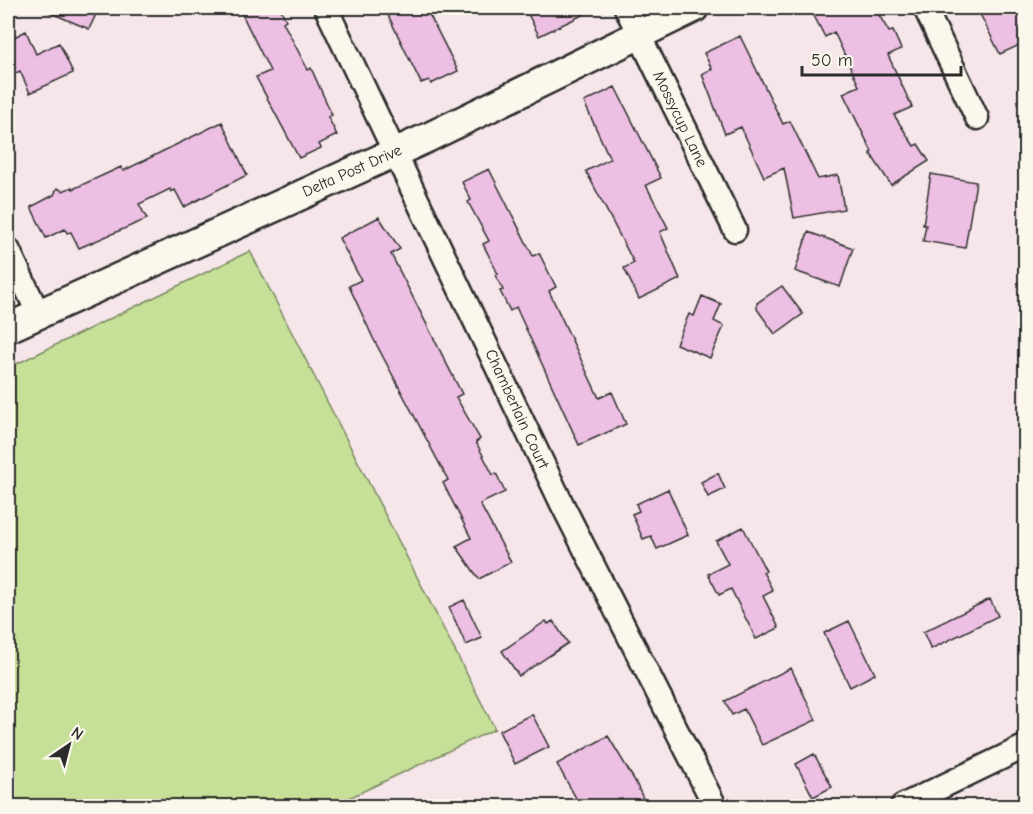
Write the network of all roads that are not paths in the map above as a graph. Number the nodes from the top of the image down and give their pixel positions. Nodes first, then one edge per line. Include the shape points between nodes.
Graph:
1 (326, 8) edge
2 (626, 8) edge
3 (694, 8) edge
4 (925, 8) edge
5 (639, 36) junction
6 (977, 118) dead end
7 (396, 151) junction
8 (735, 230) dead end
9 (8, 249) edge
10 (38, 313) junction
11 (8, 328) edge
12 (1026, 746) edge
13 (715, 807) edge
14 (902, 807) edge

1 - 7 street, Chamberlain Court
2 - 5 street, Mossycup Lane
3 - 5 street, Delta Post Drive
4 - 6 street
5 - 7 street, Delta Post Drive
5 - 8 street, Mossycup Lane
7 - 10 street, Delta Post Drive
7 - 13 street, Chamberlain Court via 562,504
9 - 10 street
10 - 11 street, Delta Post Drive
12 - 14 street

